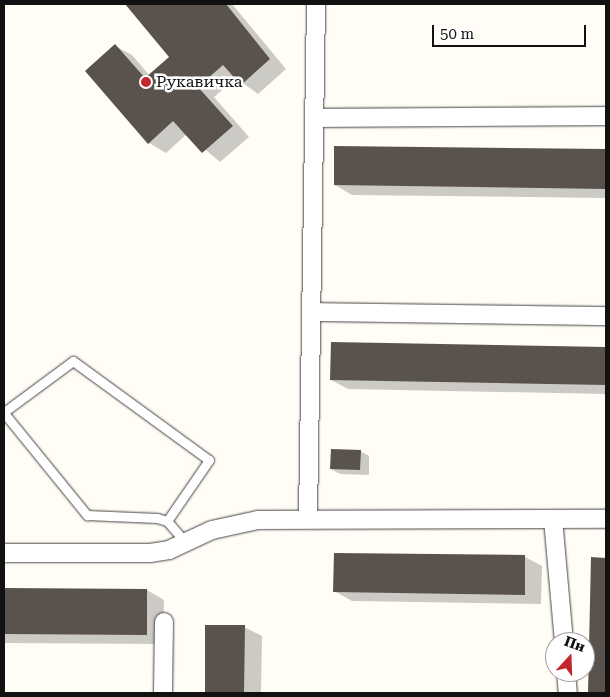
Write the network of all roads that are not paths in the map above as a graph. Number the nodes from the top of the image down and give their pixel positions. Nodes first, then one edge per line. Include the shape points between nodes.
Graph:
1 (316, 4) edge
2 (606, 116) edge
3 (316, 118) junction
4 (314, 312) junction
5 (606, 316) edge
6 (4, 413) edge
7 (308, 518) junction
8 (553, 519) junction
9 (606, 519) edge
10 (167, 521) junction
11 (185, 542) junction
12 (4, 553) edge
13 (164, 622) dead end
14 (563, 632) edge
15 (164, 693) edge

1 - 3 street
2 - 3 street
3 - 4 street
4 - 5 street
4 - 7 street
6 - 10 lane via 87,515
6 - 10 lane via 73,361 209,460
7 - 8 street
7 - 11 street via 234,523
8 - 9 street
8 - 14 street
10 - 11 lane
11 - 12 street via 150,553
13 - 15 street

